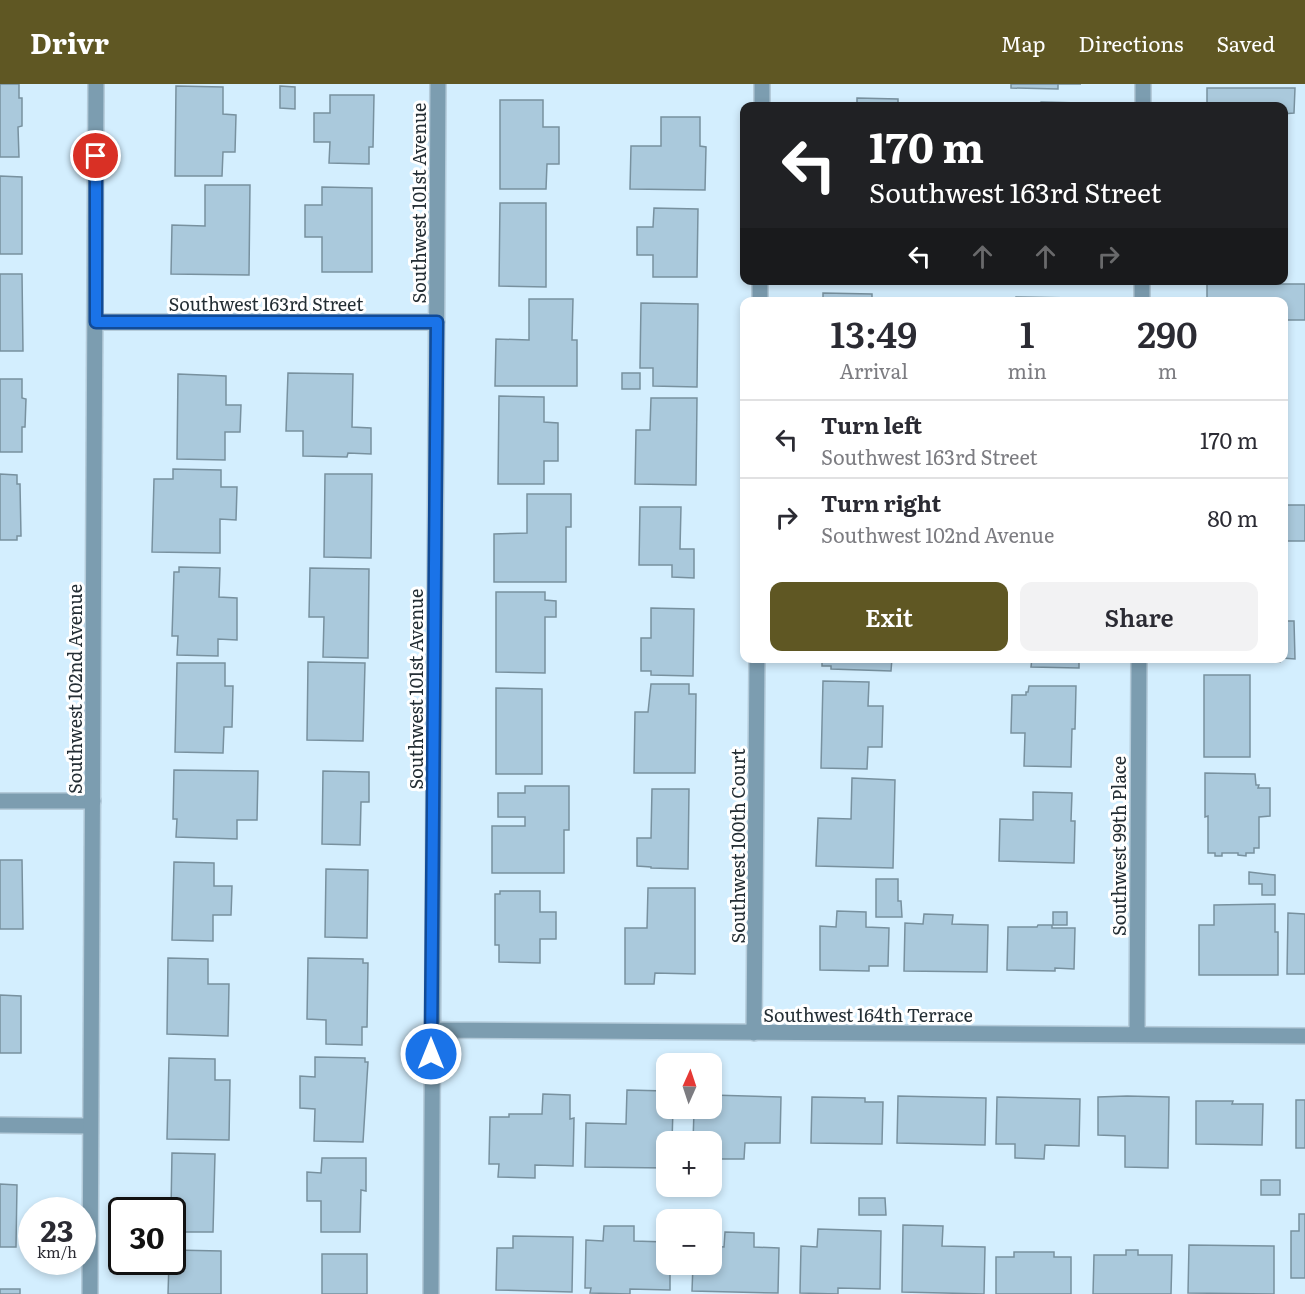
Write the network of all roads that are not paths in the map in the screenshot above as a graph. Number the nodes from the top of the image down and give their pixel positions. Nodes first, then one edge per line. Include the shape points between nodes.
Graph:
1 (96, 84) edge
2 (438, 84) edge
3 (762, 84) edge
4 (1143, 84) edge
5 (762, 102) edge
6 (1143, 102) edge
7 (96, 322) junction
8 (437, 322) junction
9 (758, 663) edge
10 (1139, 663) edge
11 (0, 801) edge
12 (93, 801) junction
13 (431, 1030) junction
14 (754, 1033) junction
15 (1137, 1033) junction
16 (1305, 1036) edge
17 (0, 1125) edge
18 (90, 1126) junction
19 (90, 1294) edge
20 (431, 1294) edge

1 - 7 street, Southwest 102nd Avenue
2 - 8 street, Southwest 101st Avenue
3 - 5 street
4 - 6 street
7 - 8 street, Southwest 163rd Street
7 - 12 street, Southwest 102nd Avenue
8 - 13 street, Southwest 101st Avenue
9 - 14 street, Southwest 100th Court
10 - 15 street, Southwest 99th Place
11 - 12 street
12 - 18 street, Southwest 102nd Avenue
13 - 14 street, Southwest 164th Terrace
13 - 20 street, Southwest 101st Avenue
14 - 15 street, Southwest 164th Terrace
15 - 16 street, Southwest 164th Terrace
17 - 18 street
18 - 19 street, Southwest 102nd Avenue

